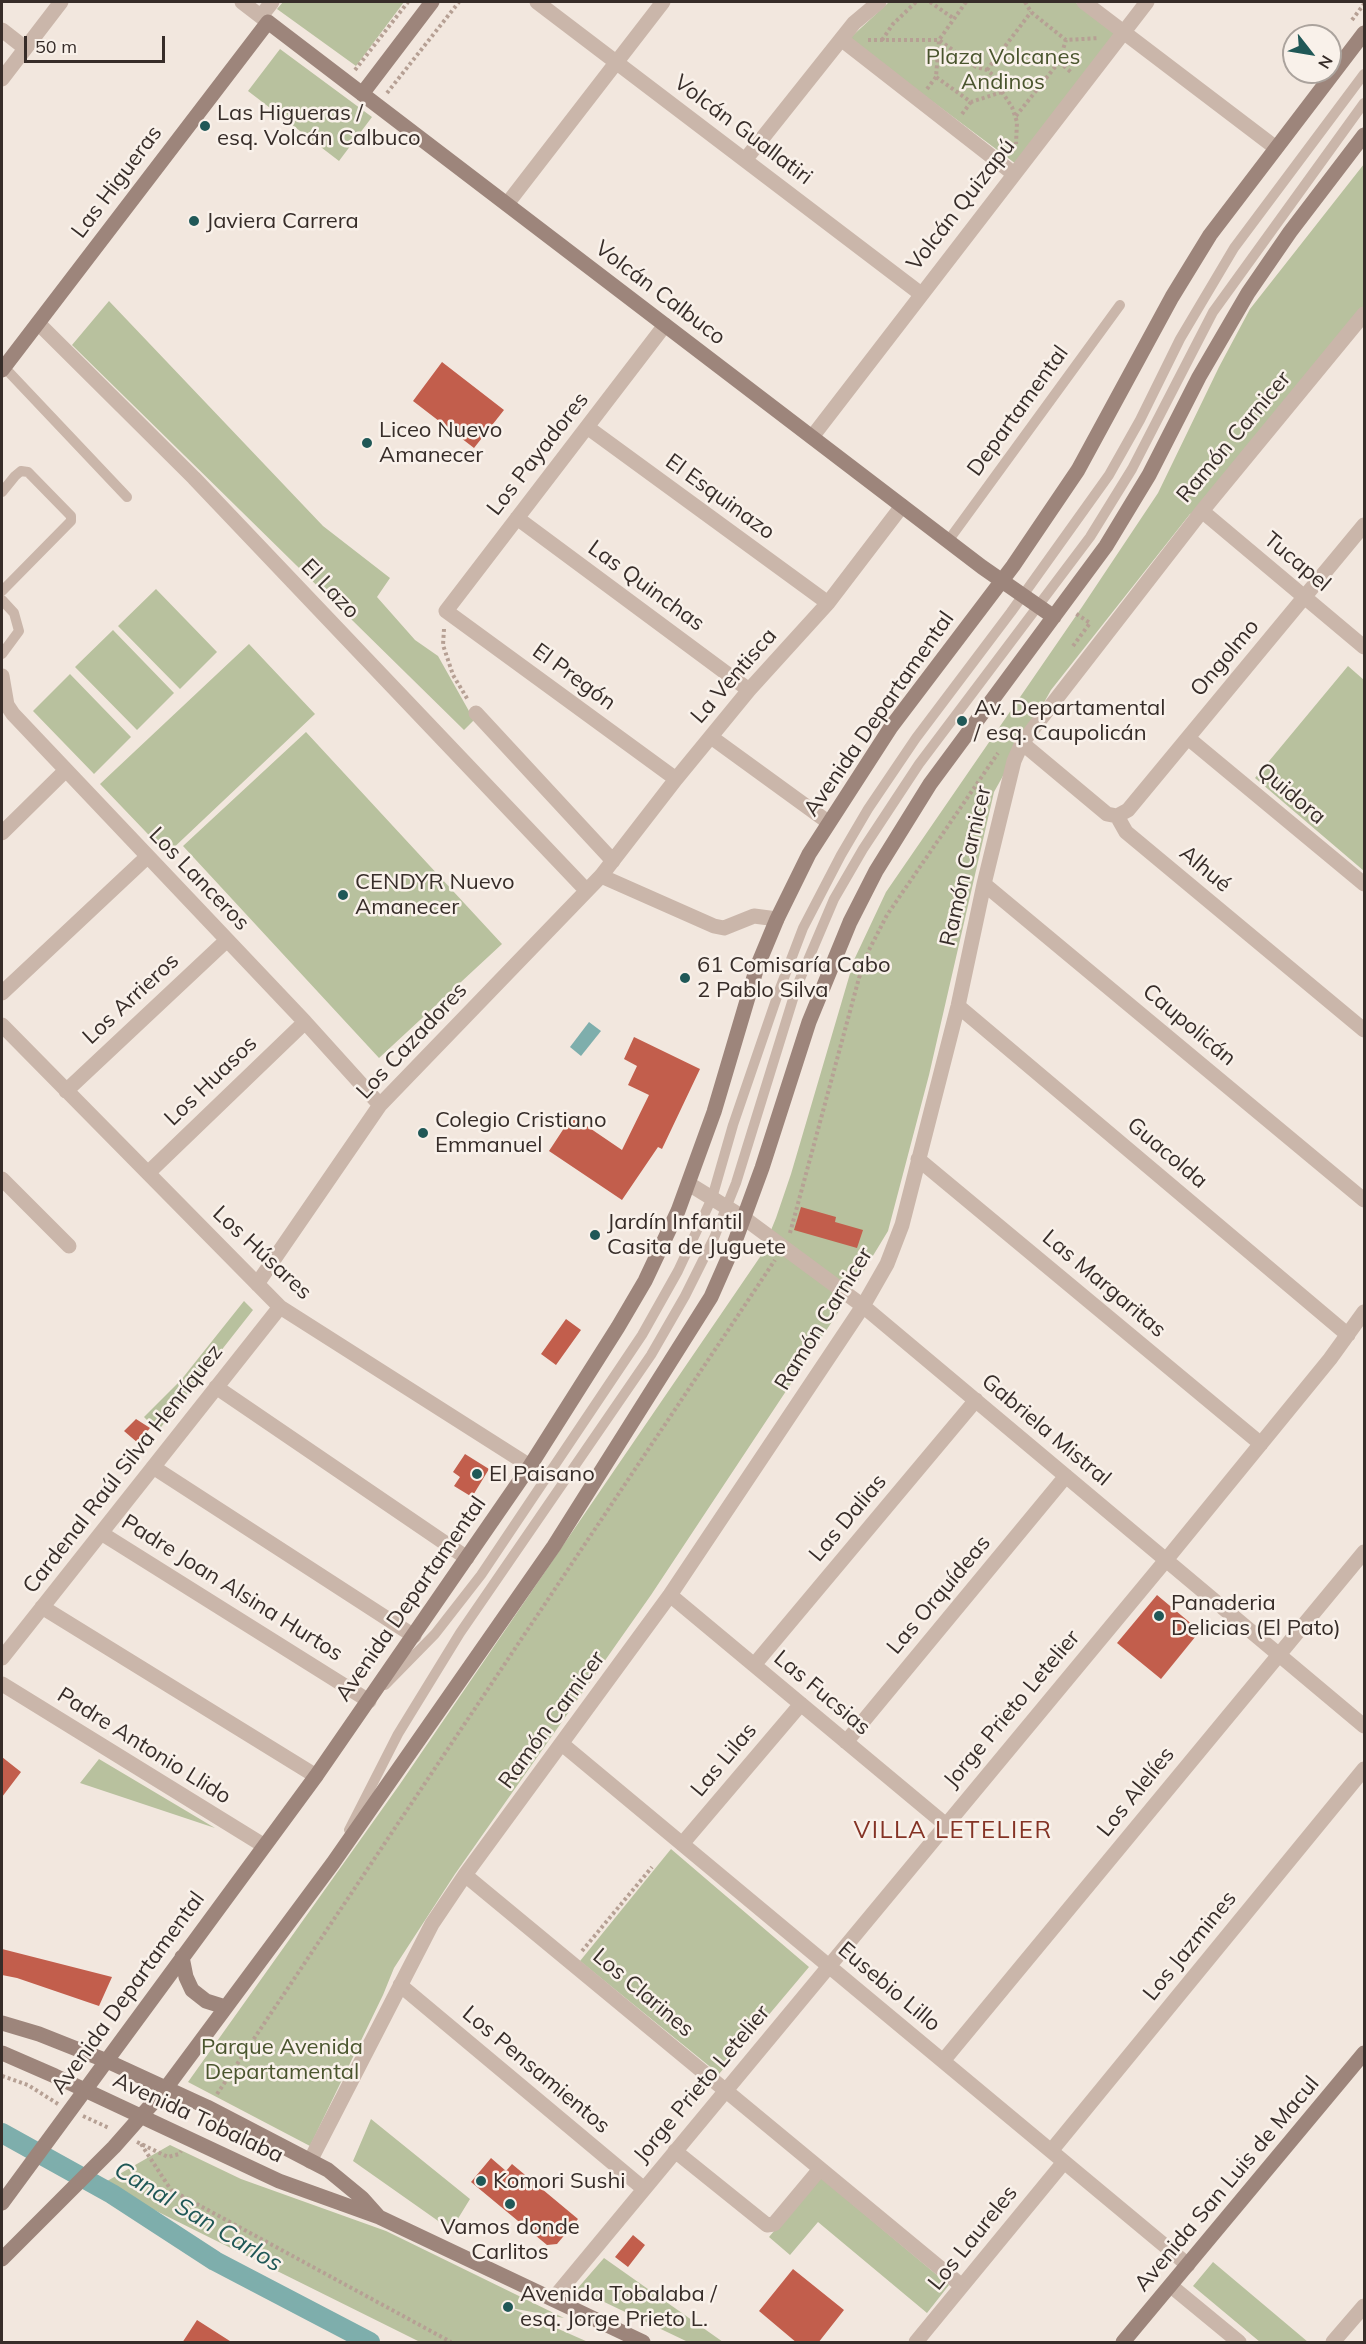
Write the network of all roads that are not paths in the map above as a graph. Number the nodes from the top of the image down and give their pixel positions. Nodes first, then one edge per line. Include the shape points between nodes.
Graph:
1 (61, 2) edge
2 (242, 2) edge
3 (272, 2) edge
4 (432, 2) edge
5 (537, 2) edge
6 (663, 2) edge
7 (879, 2) edge
8 (1084, 2) edge
9 (1147, 2) edge
10 (265, 19) junction
11 (2, 30) edge
12 (1123, 32) junction
13 (1365, 33) edge
14 (840, 39) junction
15 (25, 48) junction
16 (617, 62) junction
17 (1365, 74) edge
18 (2, 80) edge
19 (362, 94) junction
20 (1365, 103) edge
21 (1365, 135) edge
22 (1276, 148) junction
23 (745, 160) junction
24 (1014, 174) junction
25 (507, 204) junction
26 (921, 294) junction
27 (1120, 305) dead end
28 (1365, 315) edge
29 (38, 323) junction
30 (665, 325) junction
31 (3, 369) edge
32 (587, 427) junction
33 (812, 437) junction
34 (2, 492) edge
35 (127, 497) dead end
36 (902, 506) junction
37 (1202, 511) junction
38 (517, 518) junction
39 (1365, 525) edge
40 (948, 541) junction
41 (1002, 581) junction
42 (2, 591) edge
43 (1022, 596) junction
44 (1305, 597) junction
45 (2, 600) edge
46 (828, 603) junction
47 (1037, 606) junction
48 (446, 611) joint
49 (1053, 617) junction
50 (1365, 647) edge
51 (2, 654) edge
52 (2, 676) edge
53 (749, 690) junction
54 (476, 713) road end
55 (711, 736) junction
56 (1188, 738) junction
57 (1022, 743) junction
58 (65, 771) junction
59 (676, 779) junction
60 (1117, 816) junction
61 (828, 822) junction
62 (2, 833) edge
63 (147, 857) junction
64 (613, 861) junction
65 (601, 876) junction
66 (984, 884) junction
67 (1365, 884) edge
68 (586, 890) junction
69 (777, 919) junction
70 (227, 940) junction
71 (2, 993) edge
72 (957, 1006) junction
73 (305, 1022) junction
74 (2, 1025) edge
75 (1365, 1030) edge
76 (66, 1091) junction
77 (380, 1105) junction
78 (918, 1159) junction
79 (148, 1173) junction
80 (2, 1179) edge
81 (688, 1184) junction
82 (2, 1194) edge
83 (712, 1198) junction
84 (22, 1199) junction
85 (1365, 1200) edge
86 (726, 1207) junction
87 (744, 1218) junction
88 (69, 1246) dead end
89 (257, 1284) junction
90 (863, 1306) junction
91 (280, 1307) junction
92 (1365, 1312) edge
93 (1348, 1335) junction
94 (216, 1388) junction
95 (976, 1400) junction
96 (1261, 1444) junction
97 (530, 1466) junction
98 (153, 1467) junction
99 (1066, 1476) junction
100 (101, 1533) junction
101 (1365, 1552) edge
102 (467, 1558) junction
103 (1166, 1560) junction
104 (670, 1595) junction
105 (42, 1607) junction
106 (414, 1636) junction
107 (1279, 1654) junction
108 (2, 1659) edge
109 (754, 1665) junction
110 (2, 1684) edge
111 (369, 1701) junction
112 (801, 1704) junction
113 (1365, 1726) edge
114 (846, 1742) junction
115 (562, 1744) junction
116 (1365, 1769) edge
117 (316, 1776) junction
118 (946, 1825) junction
119 (682, 1844) junction
120 (263, 1845) junction
121 (333, 1863) junction
122 (465, 1875) junction
123 (182, 1957) junction
124 (829, 1966) junction
125 (400, 1985) junction
126 (225, 2007) junction
127 (2, 2023) edge
128 (2, 2053) edge
129 (1365, 2054) edge
130 (107, 2061) junction
131 (943, 2061) junction
132 (166, 2088) junction
133 (726, 2090) junction
134 (86, 2091) junction
135 (142, 2116) junction
136 (675, 2151) junction
137 (1051, 2151) junction
138 (310, 2161) junction
139 (1064, 2162) junction
140 (820, 2169) junction
141 (644, 2189) junction
142 (2, 2203) edge
143 (379, 2217) junction
144 (2, 2259) edge
145 (1188, 2265) junction
146 (962, 2286) junction
147 (1171, 2286) junction
148 (553, 2299) junction
149 (1365, 2306) edge
150 (642, 2343) edge
151 (916, 2343) edge
152 (1123, 2343) edge
153 (1239, 2343) edge
154 (1333, 2343) edge

1 - 15 street
2 - 10 street, Volcán Calbuco
3 - 10 street
4 - 19 main road
5 - 16 street, Volcán Guallatiri
6 - 16 street
7 - 14 street
8 - 12 street
9 - 12 street, Volcán Quizapú
10 - 19 main road, Volcán Calbuco
10 - 29 main road, Las Higueras
11 - 15 street
12 - 22 street
12 - 24 street, Volcán Quizapú
13 - 22 main road, Avenida Departamental
14 - 23 street
14 - 24 street
15 - 18 street
16 - 23 street, Volcán Guallatiri
16 - 25 street
17 - 43 lane via 1234,248 1180,339 1109,474
19 - 25 main road, Volcán Calbuco
20 - 47 lane via 1213,312 1132,469 1090,537
21 - 49 main road via 1248,293 1134,502
22 - 41 main road, Avenida Departamental via 1210,235 1078,470
23 - 26 street, Volcán Guallatiri
24 - 26 street, Volcán Quizapú
25 - 30 main road, Volcán Calbuco
26 - 33 street, Volcán Quizapú
27 - 40 lane, Departamental
28 - 37 street, Ramón Carnicer
29 - 31 main road, Las Higueras
29 - 68 street, El Lazo via 194,478
30 - 32 street, Los Payadores
30 - 33 main road, Volcán Calbuco
31 - 35 lane
32 - 38 street, Los Payadores
32 - 46 street, El Esquinazo
33 - 36 main road, Volcán Calbuco
34 - 42 lane via 21,471 28,472 71,516
36 - 40 main road, Volcán Calbuco
36 - 46 street, La Ventisca
37 - 44 street, Tucapel
37 - 57 street, Ramón Carnicer
38 - 48 street, Los Payadores
38 - 53 street, Las Quinchas
39 - 44 street, Ongolmo
40 - 41 main road, Volcán Calbuco
41 - 43 main road, Volcán Calbuco
41 - 61 main road, Avenida Departamental via 891,727
43 - 47 main road, Volcán Calbuco
43 - 83 lane via 867,809 803,928 733,1125
44 - 50 street, Tucapel
44 - 56 street, Ongolmo
45 - 51 lane via 14,614 19,631
46 - 53 street, La Ventisca
47 - 49 main road, Volcán Calbuco
47 - 86 lane via 919,764 834,899 797,986
48 - 59 street, El Pregón
49 - 87 main road via 930,784 862,896 809,1022
52 - 58 street, Los Lanceros via 6,705
53 - 55 street, La Ventisca
54 - 64 street
55 - 59 street, La Ventisca
55 - 61 street
56 - 60 street, Ongolmo via 1128,810
56 - 67 street, Quidora
57 - 60 street, Alhué via 1107,814
57 - 66 street, Ramón Carnicer via 1014,761
58 - 62 street
58 - 63 street, Los Lanceros
59 - 64 street, La Ventisca
60 - 75 street, Alhué via 1130,836
61 - 69 main road, Avenida Departamental
63 - 70 street, Los Lanceros
63 - 71 street
64 - 65 street, La Ventisca
65 - 68 street, Los Cazadores
65 - 69 street via 714,926 724,928 754,916
66 - 72 street, Ramón Carnicer
66 - 85 street, Caupolicán
68 - 77 street, Los Cazadores
69 - 81 main road, Avenida Departamental via 757,967
70 - 73 street, Los Lanceros
70 - 76 street, Los Arrieros
72 - 78 street, Ramón Carnicer
72 - 93 street, Guacolda
73 - 77 street, Los Lanceros
73 - 79 street, Los Huasos
74 - 76 street, Los Húsares
76 - 79 street, Los Húsares
77 - 89 street, Los Cazadores
78 - 90 street, Ramón Carnicer via 898,1238 888,1264
78 - 96 street, Las Margaritas
79 - 89 street, Los Húsares
80 - 84 street
81 - 83 street, Gabriela Mistral
81 - 97 main road, Avenida Departamental via 645,1281
82 - 84 street
83 - 86 street, Gabriela Mistral
83 - 111 lane via 642,1335 481,1575 435,1634
84 - 88 street
86 - 87 street, Gabriela Mistral
86 - 121 lane via 685,1296 651,1355 466,1624 398,1734
87 - 90 street, Gabriela Mistral
87 - 121 main road via 711,1297 688,1336 554,1546
89 - 91 street, Los Húsares
90 - 95 street, Gabriela Mistral
90 - 104 street, Ramón Carnicer
91 - 94 street, Cardenal Raúl Silva Henríquez
91 - 97 street, Los Húsares
92 - 93 street, Jorge Prieto Letelier
93 - 96 street, Jorge Prieto Letelier
94 - 98 street, Cardenal Raúl Silva Henríquez
94 - 102 street
95 - 99 street, Gabriela Mistral
95 - 109 street, Las Dalias
96 - 103 street, Jorge Prieto Letelier
97 - 102 main road, Avenida Departamental
98 - 100 street, Cardenal Raúl Silva Henríquez
98 - 106 street
99 - 103 street, Gabriela Mistral
99 - 114 street, Las Orquídeas
100 - 105 street, Cardenal Raúl Silva Henríquez
100 - 111 street, Padre Joan Alsina Hurtos
101 - 107 street, Los Alelíes
102 - 106 main road, Avenida Departamental
103 - 107 street, Gabriela Mistral
103 - 118 street, Jorge Prieto Letelier
104 - 109 street, Las Fucsias
104 - 115 street, Ramón Carnicer
105 - 108 street, Cardenal Raúl Silva Henríquez
105 - 117 street
106 - 111 main road, Avenida Departamental
107 - 113 street, Gabriela Mistral
107 - 131 street, Los Alelíes
109 - 112 street, Las Fucsias
110 - 120 street, Padre Antonio Llido
111 - 117 main road, Avenida Departamental
112 - 114 street, Las Fucsias
112 - 119 street, Las Lilas
114 - 118 street, Las Fucsias
115 - 119 street, Eusebio Lillo
115 - 122 street, Ramón Carnicer
116 - 137 street, Los Jazmines
117 - 120 main road, Avenida Departamental
118 - 124 street, Jorge Prieto Letelier
119 - 124 street, Eusebio Lillo
120 - 123 main road, Avenida Departamental
121 - 126 main road
122 - 125 street, Ramón Carnicer via 432,1924
122 - 133 street, Los Clarines
123 - 126 main road via 192,1990 206,2001
123 - 130 main road, Avenida Departamental
124 - 131 street, Eusebio Lillo
124 - 133 street, Jorge Prieto Letelier
125 - 138 street, Ramón Carnicer
125 - 141 street, Los Pensamientos
126 - 132 main road
127 - 130 main road, Avenida Tobalaba
128 - 134 main road, Avenida Tobalaba
129 - 145 main road, Avenida San Luis de Macul
130 - 132 main road, Avenida Tobalaba
130 - 134 main road, Avenida Departamental
131 - 137 street, Eusebio Lillo
132 - 135 main road
132 - 138 main road, Avenida Tobalaba
133 - 136 street, Jorge Prieto Letelier
133 - 140 street, Los Clarines
134 - 135 main road, Avenida Tobalaba
134 - 142 main road, Avenida Departamental
135 - 143 main road, Avenida Tobalaba via 279,2181
135 - 144 main road
136 - 140 street via 767,2225 774,2224
136 - 141 street, Jorge Prieto Letelier
137 - 139 street, Eusebio Lillo
138 - 143 main road, Avenida Tobalaba via 343,2181
139 - 145 street, Eusebio Lillo
139 - 146 street, Los Laureles
140 - 146 street, Los Clarines
141 - 148 street, Jorge Prieto Letelier
143 - 148 main road, Avenida Tobalaba
145 - 147 main road, Avenida San Luis de Macul
146 - 151 street, Los Laureles
147 - 152 main road, Avenida San Luis de Macul
147 - 153 street
148 - 150 main road, Avenida Tobalaba
149 - 154 street

